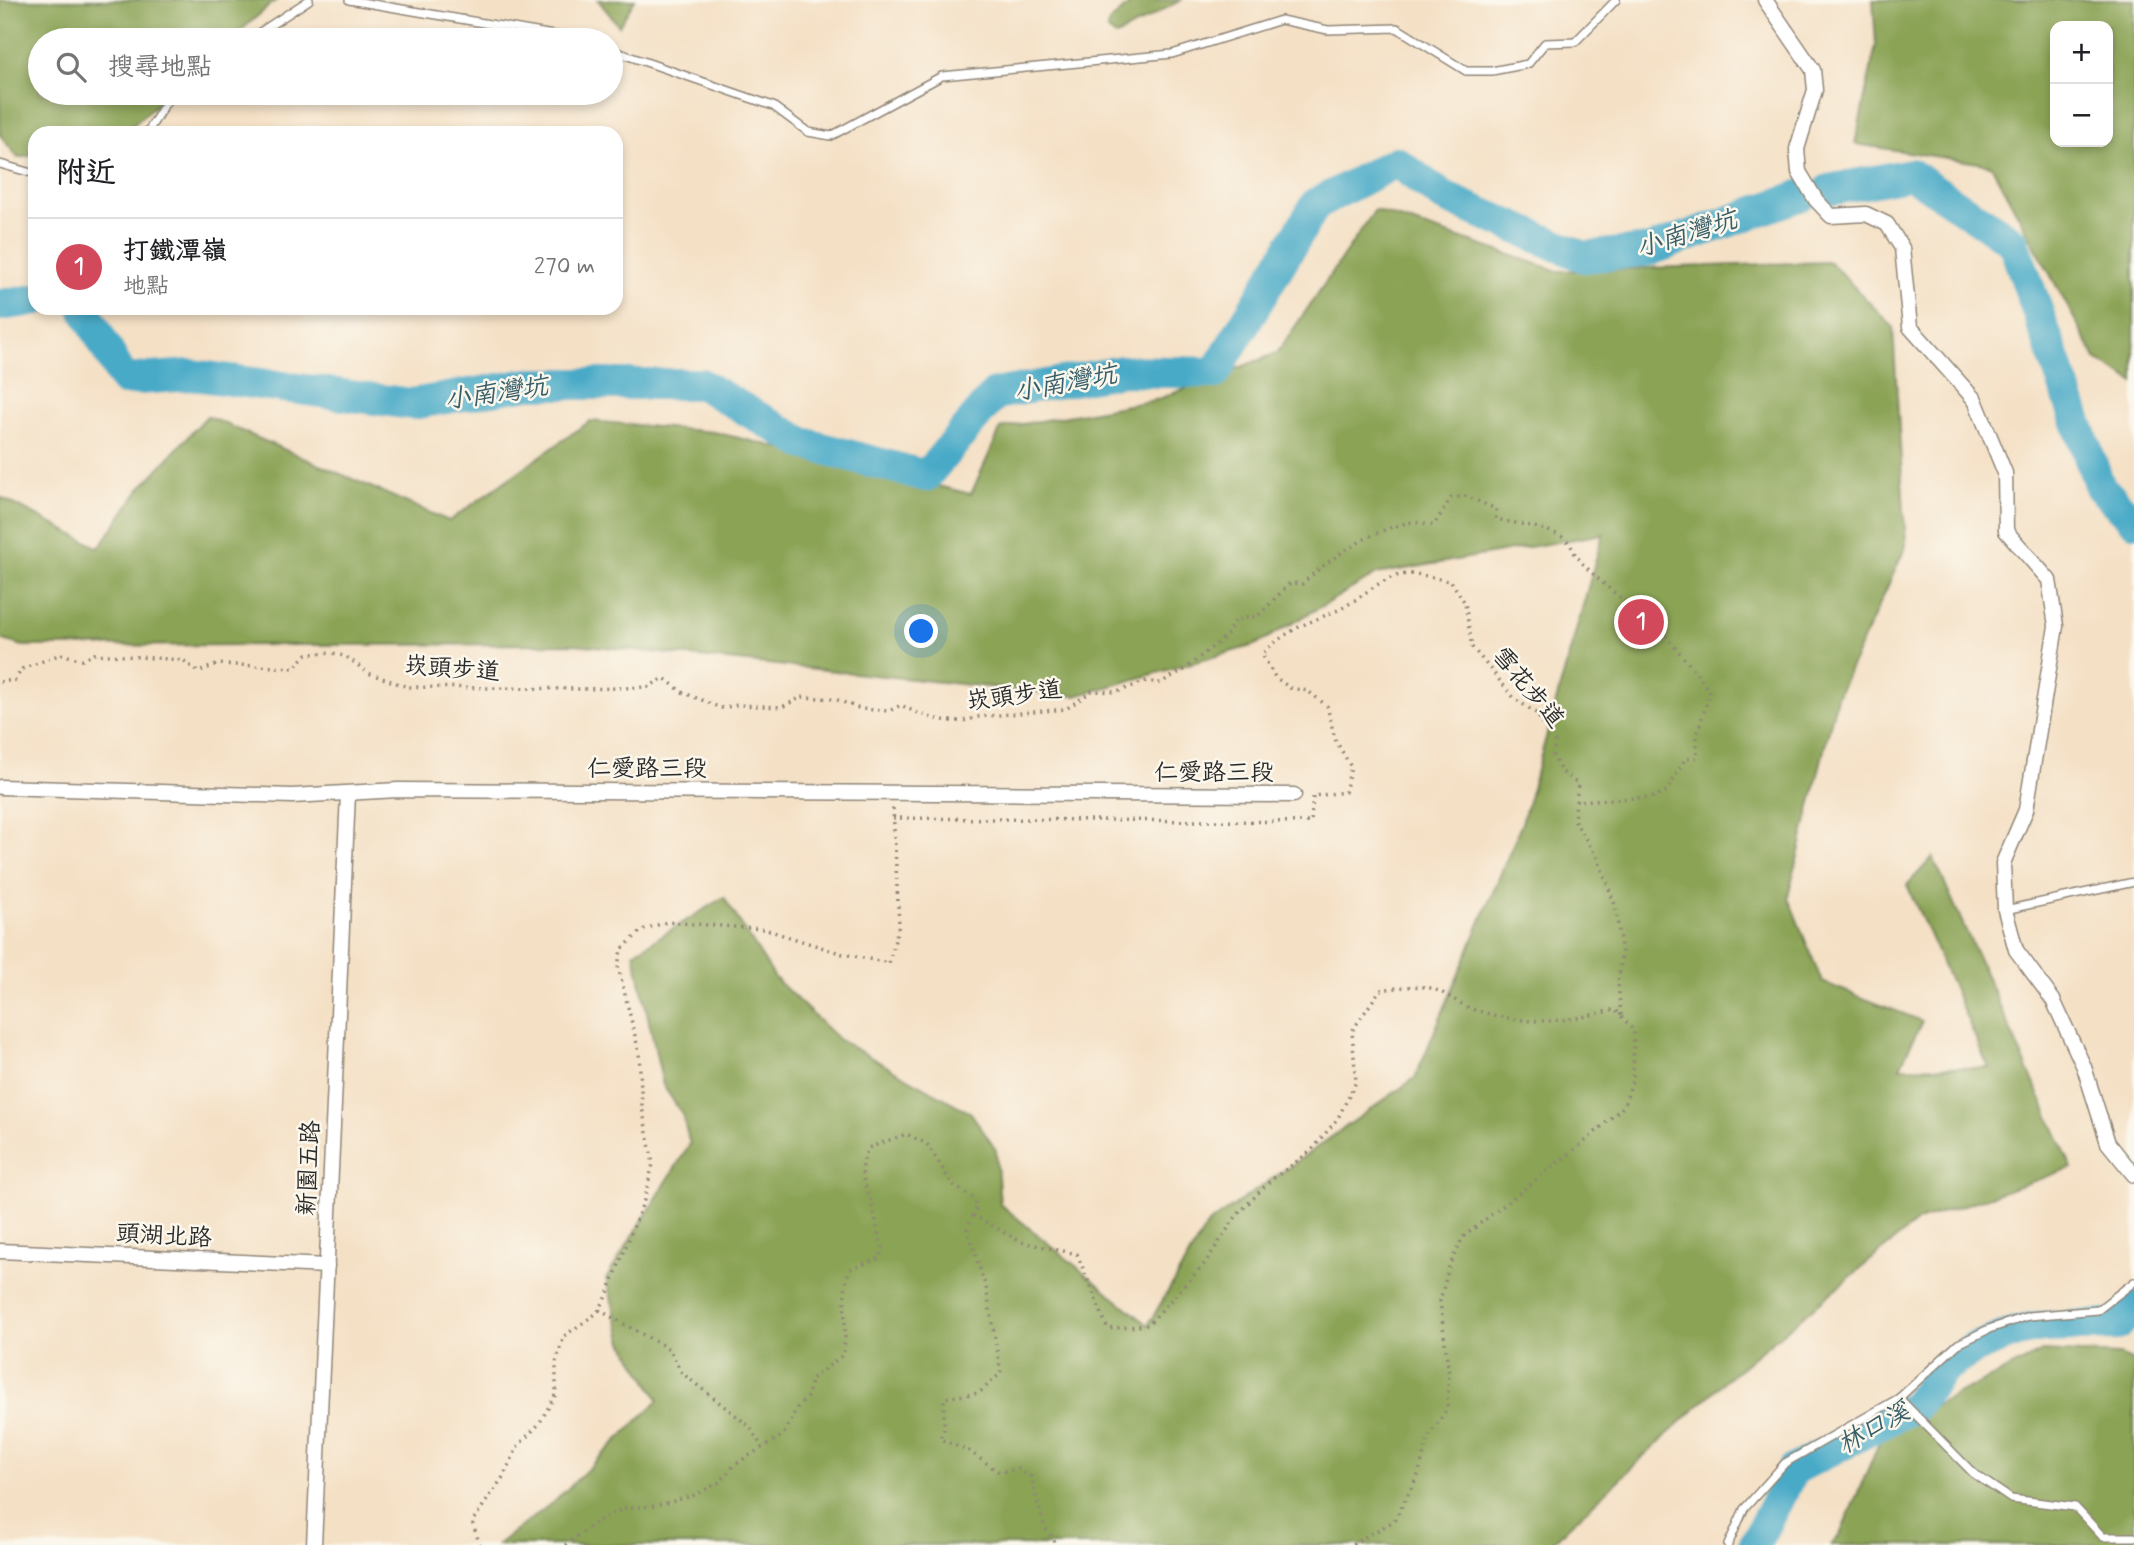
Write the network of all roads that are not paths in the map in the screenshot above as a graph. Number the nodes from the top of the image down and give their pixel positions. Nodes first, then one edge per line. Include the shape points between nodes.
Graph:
1 (309, 0) edge
2 (349, 0) edge
3 (1616, 0) edge
4 (1765, 0) edge
5 (266, 28) edge
6 (513, 28) edge
7 (623, 54) edge
8 (164, 105) edge
9 (151, 126) edge
10 (0, 164) edge
11 (28, 172) edge
12 (0, 786) edge
13 (348, 794) junction
14 (1294, 795) dead end
15 (2134, 882) edge
16 (2005, 910) junction
17 (2134, 1175) edge
18 (0, 1251) edge
19 (327, 1266) junction
20 (2134, 1282) edge
21 (1899, 1398) junction
22 (2134, 1537) edge
23 (314, 1545) edge
24 (1728, 1545) edge

1 - 5 lane
2 - 6 lane
3 - 7 lane via 1575,42 1545,43 1528,64 1492,71 1466,71 1397,28 1328,30 1281,20 1172,54 942,76 831,136 808,131 773,106
4 - 16 street via 1813,70 1815,90 1797,149 1799,172 1831,216 1866,214 1887,224 1902,248 1910,327 1975,400 2006,473 2006,531 2049,580 2056,626 2026,810 2003,863
8 - 9 lane
10 - 11 lane
12 - 13 street, 仁愛路三段
13 - 14 street, 仁愛路三段 via 398,790
13 - 19 street, 新園五路
15 - 16 lane
16 - 17 street via 2016,950 2053,1000 2084,1067 2108,1143
18 - 19 street, 頭湖北路
19 - 23 street, 新園五路
20 - 21 lane via 2098,1310 2029,1317 1958,1344
21 - 22 lane via 1973,1473 2011,1499 2075,1507 2103,1537
21 - 24 lane via 1785,1463 1744,1509

